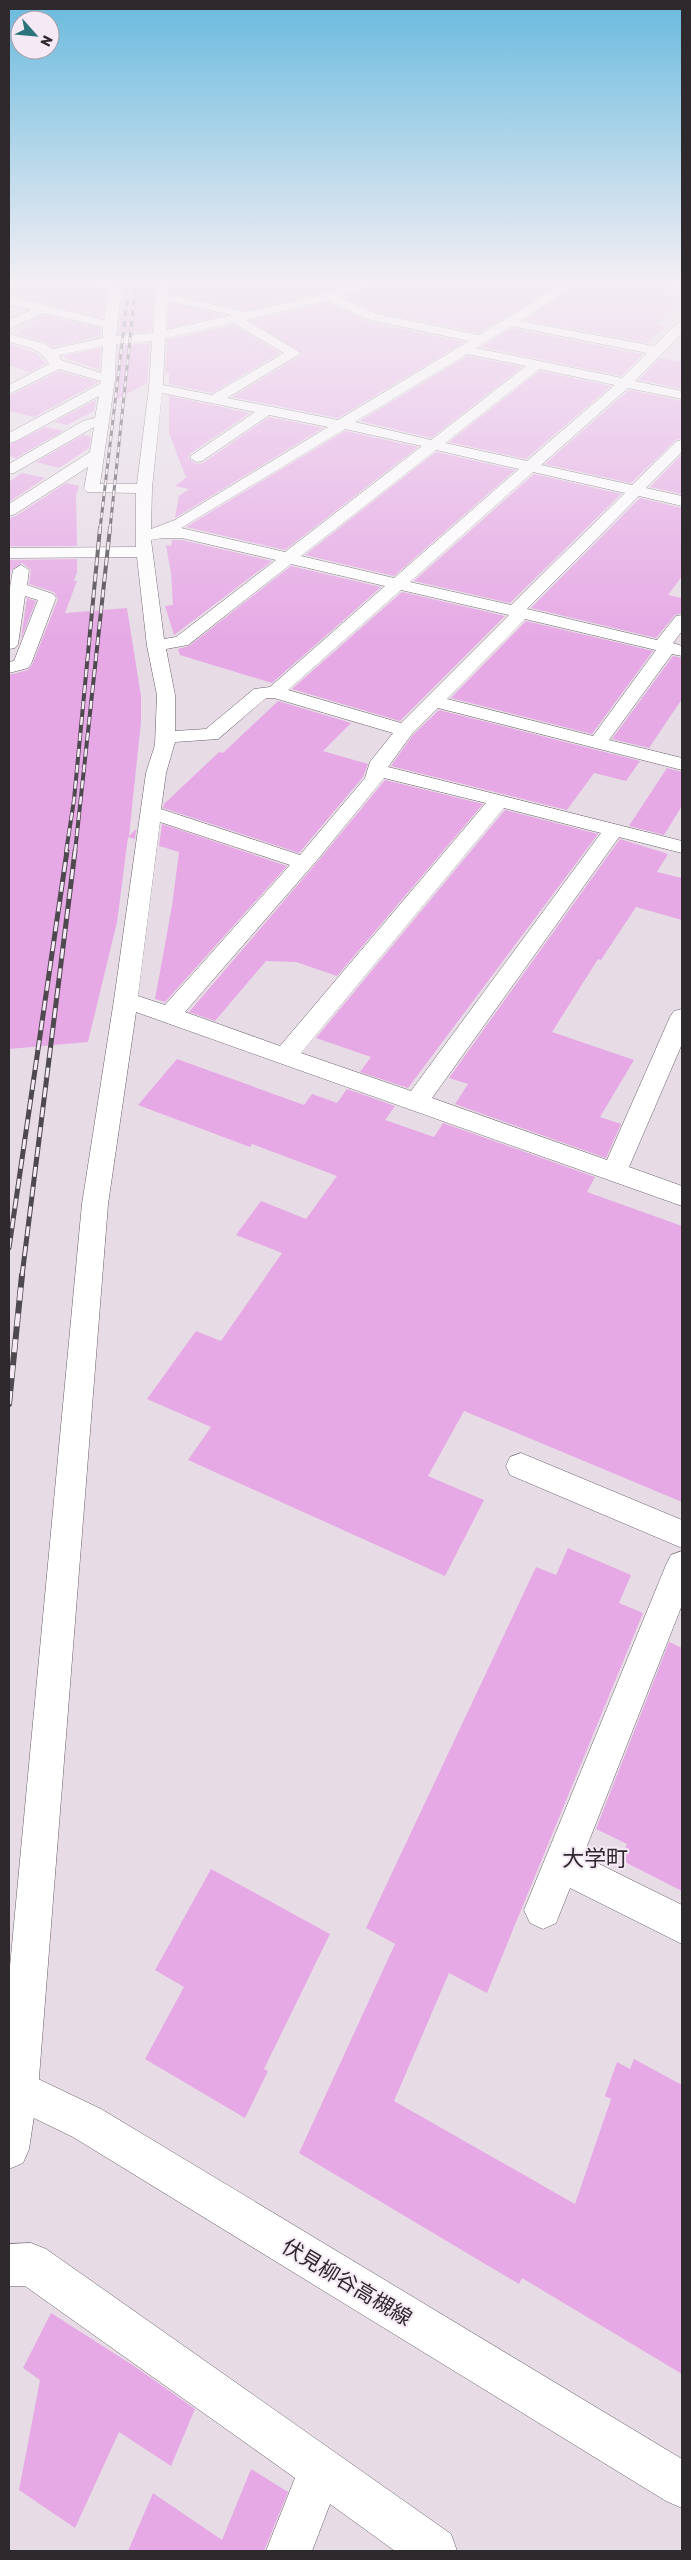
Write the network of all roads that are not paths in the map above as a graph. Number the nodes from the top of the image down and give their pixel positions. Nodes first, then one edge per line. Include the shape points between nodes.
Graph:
1 (75, 401) edge
2 (104, 401) edge
3 (154, 401) edge
4 (221, 401) edge
5 (378, 401) edge
6 (489, 401) edge
7 (604, 401) edge
8 (266, 410) junction
9 (100, 421) junction
10 (341, 424) junction
11 (9, 439) edge
12 (435, 444) junction
13 (682, 444) edge
14 (96, 455) junction
15 (197, 458) dead end
16 (530, 466) junction
17 (9, 470) edge
18 (144, 488) junction
19 (636, 490) junction
20 (682, 501) edge
21 (9, 511) edge
22 (143, 545) junction
23 (16, 554) edge
24 (289, 558) junction
25 (398, 583) junction
26 (14, 600) edge
27 (518, 612) junction
28 (682, 620) edge
29 (36, 626) junction
30 (9, 644) edge
31 (156, 646) junction
32 (670, 648) edge
33 (16, 666) edge
34 (9, 683) edge
35 (275, 692) junction
36 (434, 701) junction
37 (406, 730) junction
38 (166, 737) junction
39 (597, 743) junction
40 (682, 764) edge
41 (378, 770) junction
42 (499, 801) junction
43 (150, 812) junction
44 (614, 830) junction
45 (682, 847) edge
46 (304, 863) junction
47 (126, 1000) junction
48 (169, 1015) junction
49 (682, 1017) edge
50 (285, 1056) junction
51 (416, 1102) junction
52 (614, 1172) junction
53 (682, 1196) edge
54 (521, 1466) dead end
55 (682, 1534) edge
56 (682, 1565) edge
57 (561, 1864) junction
58 (543, 1910) dead end
59 (682, 1925) edge
60 (14, 2088) edge
61 (9, 2149) edge
62 (9, 2265) edge
63 (321, 2469) junction
64 (682, 2485) edge
65 (289, 2551) edge
66 (434, 2551) edge

1 - 11 street
2 - 9 street
3 - 18 street
4 - 8 street
5 - 10 street
6 - 12 street
7 - 16 street
8 - 10 street
8 - 15 street
9 - 14 street
9 - 17 street via 88,424
10 - 12 street
10 - 22 street
12 - 16 street
12 - 24 street
13 - 19 street
14 - 18 street via 92,489
14 - 21 street
16 - 19 street
16 - 25 street
18 - 22 street
19 - 20 street
19 - 27 street
22 - 23 street
22 - 24 street via 162,532 182,533
22 - 31 street
23 - 26 street
24 - 25 street
24 - 31 street via 182,641
25 - 27 street
25 - 35 street
26 - 29 street
26 - 29 street via 48,598
26 - 30 street
27 - 32 street
27 - 36 street
28 - 32 street
29 - 33 street
31 - 38 street via 166,695
32 - 39 street
33 - 34 street via 18,679
35 - 37 street
35 - 38 street via 261,693 211,735
36 - 37 street
36 - 39 street
37 - 41 street via 380,762
38 - 43 street
39 - 40 street
41 - 42 street
41 - 46 street
42 - 44 street
42 - 50 street
43 - 46 street
43 - 47 street
44 - 45 street
44 - 51 street
46 - 48 street
47 - 48 street
47 - 60 street via 95,1204
48 - 50 street
49 - 52 street
50 - 51 street
51 - 52 street
52 - 53 street
54 - 55 street
56 - 57 street
57 - 58 street
57 - 59 street
60 - 61 street
60 - 64 street, 伏見柳谷高槻線 via 87,2123
62 - 63 street via 31,2264
63 - 65 street
63 - 66 street

